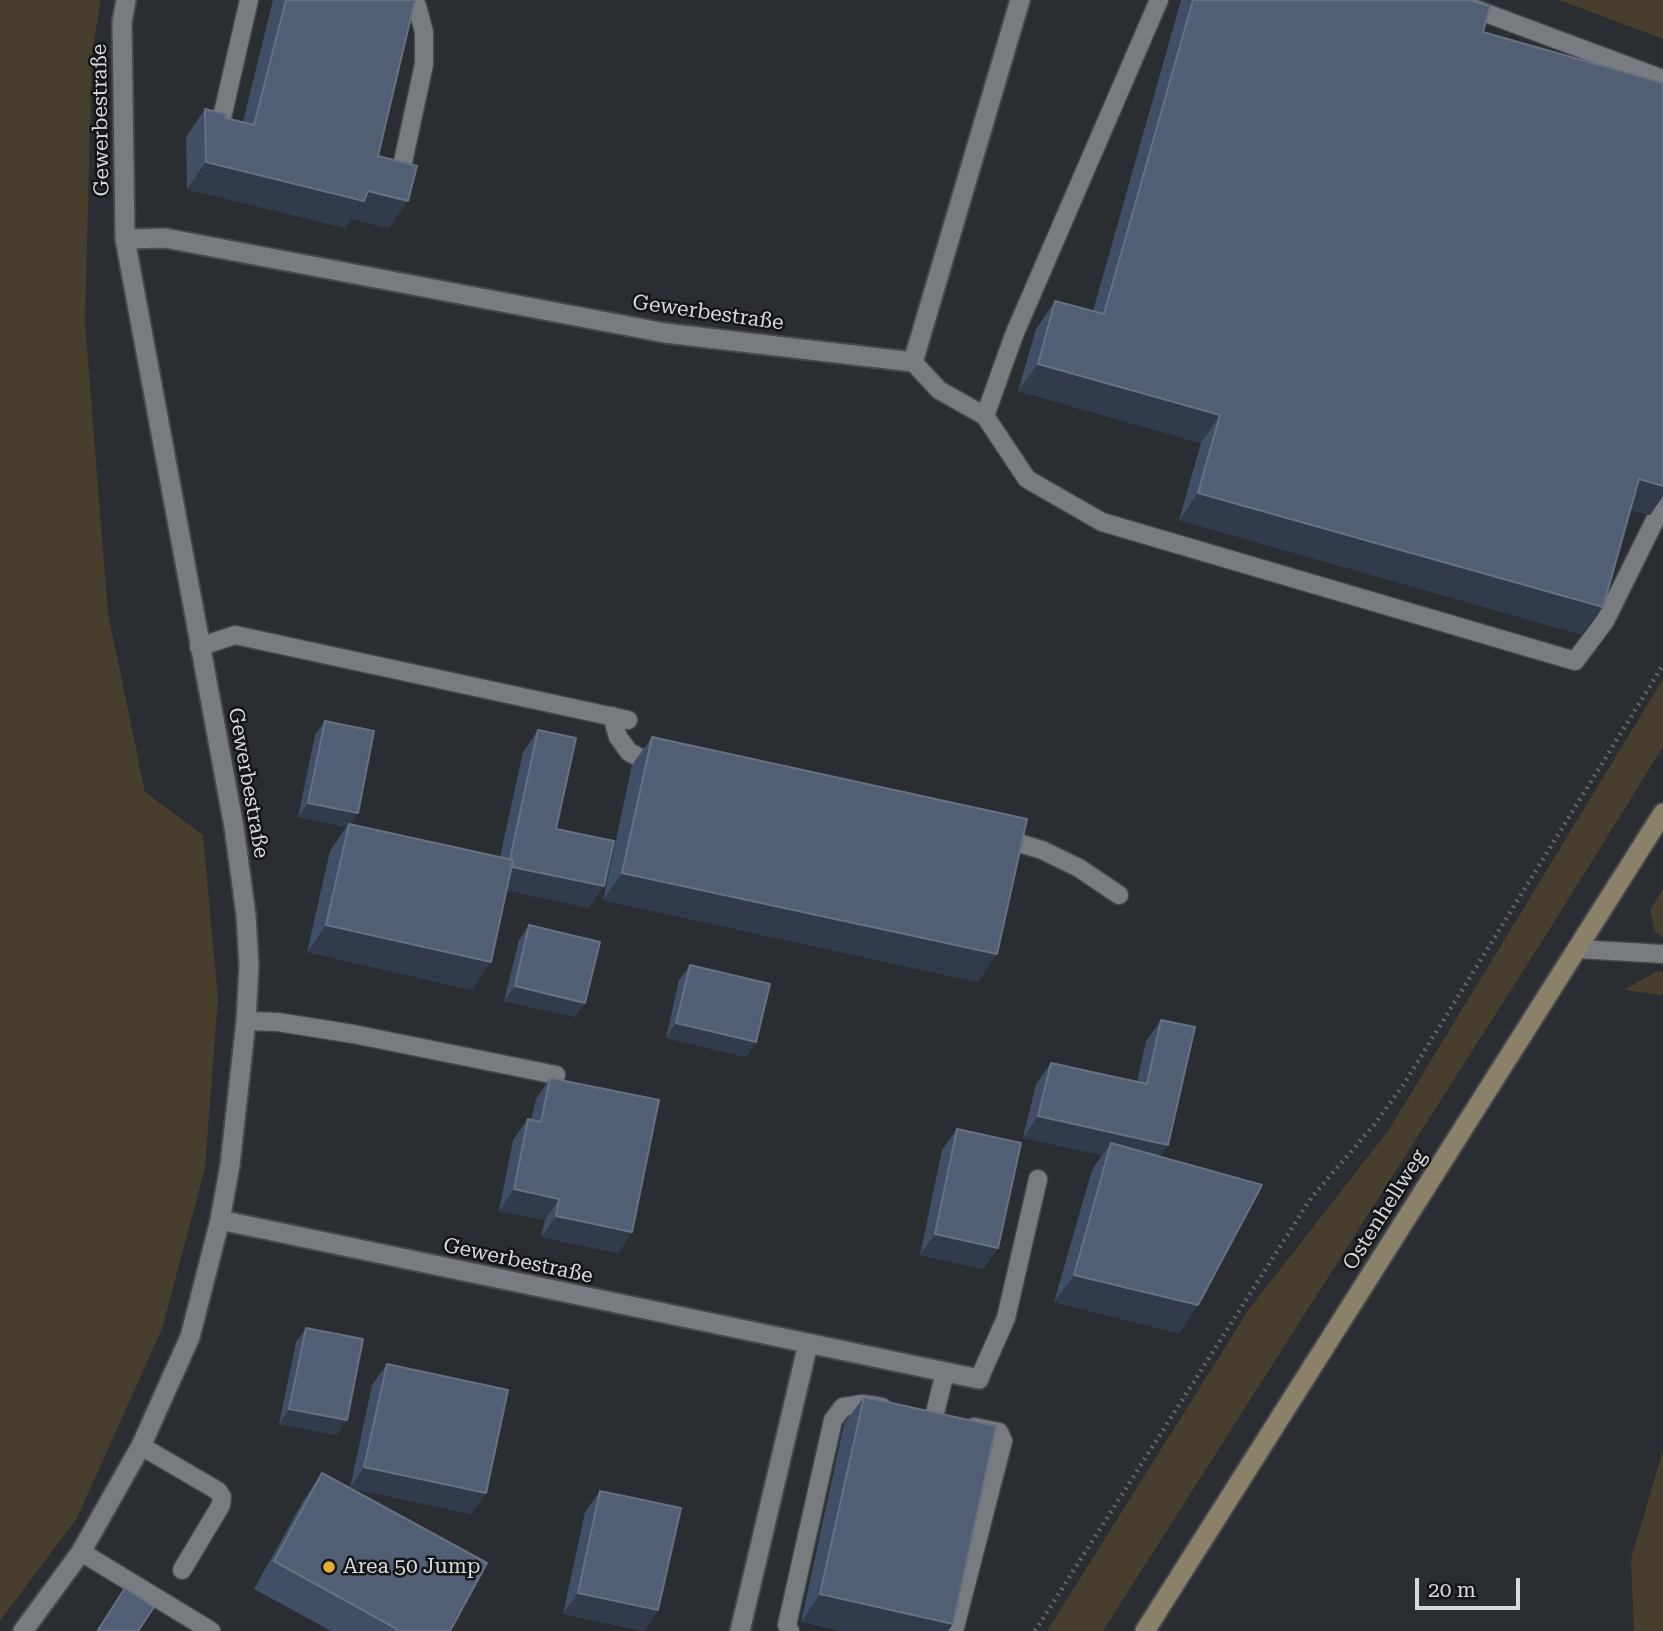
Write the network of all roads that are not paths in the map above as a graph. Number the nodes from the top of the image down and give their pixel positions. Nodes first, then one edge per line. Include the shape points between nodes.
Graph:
1 (126, 0) edge
2 (249, 0) edge
3 (414, 0) edge
4 (1020, 0) edge
5 (1158, 0) edge
6 (1451, 0) edge
7 (1663, 79) edge
8 (220, 126) edge
9 (403, 162) edge
10 (125, 239) junction
11 (913, 362) junction
12 (985, 416) junction
13 (1663, 504) edge
14 (199, 647) junction
15 (671, 766) edge
16 (1663, 813) edge
17 (991, 835) edge
18 (1119, 895) dead end
19 (1578, 949) junction
20 (1663, 954) edge
21 (246, 1021) junction
22 (556, 1076) edge
23 (1038, 1179) dead end
24 (219, 1220) junction
25 (808, 1344) junction
26 (945, 1372) junction
27 (979, 1379) joint
28 (898, 1410) edge
29 (141, 1446) junction
30 (81, 1552) junction
31 (182, 1570) dead end
32 (25, 1630) edge
33 (211, 1631) edge
34 (740, 1631) edge
35 (790, 1631) edge
36 (954, 1631) edge
37 (1145, 1631) edge

1 - 10 street, Gewerbestraße via 122,22
2 - 8 lane
3 - 9 lane via 424,32 424,64
4 - 11 street
5 - 12 lane via 1014,335
6 - 7 lane
10 - 11 street, Gewerbestraße via 165,237 665,333
10 - 14 street, Gewerbestraße
11 - 12 lane via 939,390
12 - 13 lane via 1027,479 1102,522 1575,661 1605,621
14 - 15 lane via 235,635 620,718 618,737 629,752
14 - 21 street, Gewerbestraße via 246,915
16 - 19 main road, Ostenhellweg
17 - 18 lane via 1079,867
19 - 20 lane
19 - 37 main road, Ostenhellweg
21 - 22 lane via 353,1034
21 - 24 street, Gewerbestraße via 237,1117
23 - 27 lane via 1006,1318
24 - 25 street, Gewerbestraße
24 - 29 street, Gewerbestraße via 190,1337
25 - 26 street, Gewerbestraße
25 - 34 street
26 - 27 street, Gewerbestraße
26 - 36 lane via 941,1419 999,1433 1003,1441
28 - 35 lane via 862,1404 843,1407 833,1420 787,1625
29 - 30 street, Gewerbestraße
29 - 31 lane via 222,1497
30 - 32 street, Gewerbestraße
30 - 33 lane

